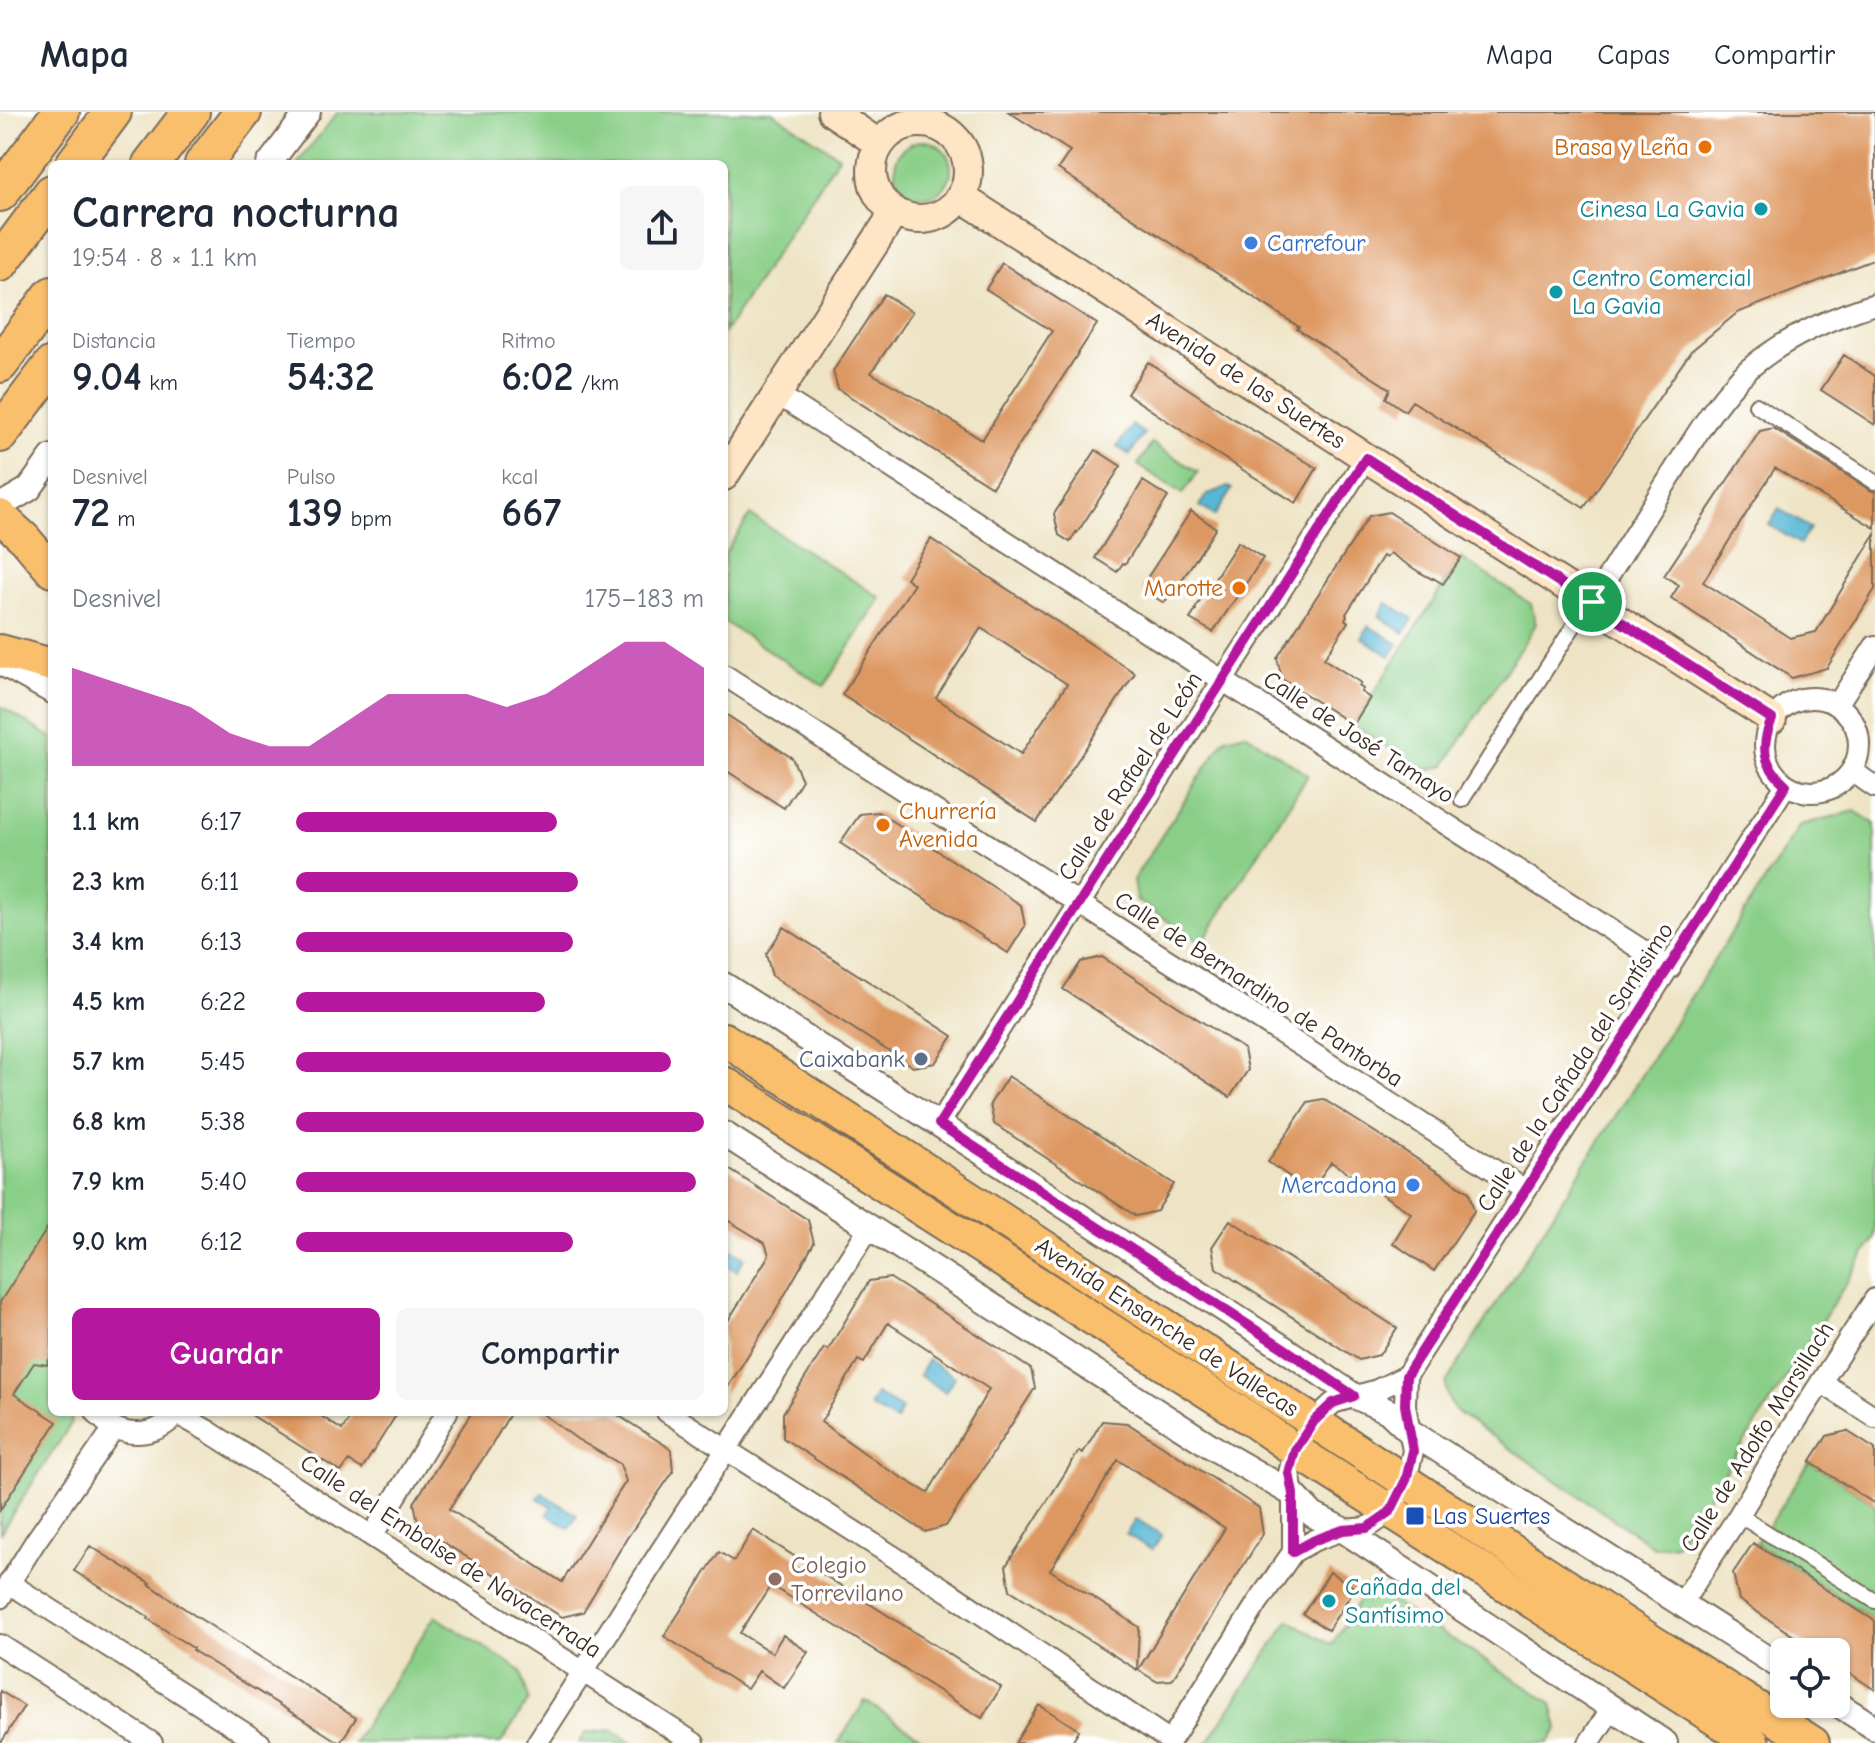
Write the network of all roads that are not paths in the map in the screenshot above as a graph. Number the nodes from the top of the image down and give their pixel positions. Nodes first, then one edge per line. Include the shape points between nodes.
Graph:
1 (61, 112) edge
2 (113, 112) edge
3 (191, 112) edge
4 (243, 112) edge
5 (308, 112) edge
6 (832, 112) edge
7 (931, 118) edge
8 (879, 144) junction
9 (77, 160) edge
10 (154, 160) edge
11 (206, 160) edge
12 (272, 160) edge
13 (0, 193) edge
14 (961, 197) junction
15 (48, 198) edge
16 (894, 213) junction
17 (0, 263) edge
18 (48, 300) edge
19 (1875, 304) edge
20 (0, 364) edge
21 (48, 370) edge
22 (777, 394) junction
23 (1756, 405) dead end
24 (0, 434) edge
25 (1366, 458) junction
26 (48, 463) edge
27 (728, 470) edge
28 (1875, 482) edge
29 (0, 506) edge
30 (0, 516) edge
31 (47, 561) edge
32 (1592, 602) junction
33 (1573, 627) dead end
34 (1875, 646) edge
35 (0, 651) edge
36 (0, 662) edge
37 (48, 664) edge
38 (728, 678) edge
39 (1222, 681) junction
40 (48, 689) edge
41 (1837, 705) junction
42 (1772, 719) junction
43 (1852, 771) junction
44 (1786, 785) junction
45 (1875, 787) edge
46 (1462, 800) dead end
47 (1079, 904) junction
48 (1670, 968) junction
49 (728, 988) edge
50 (728, 1042) edge
51 (728, 1086) edge
52 (939, 1124) junction
53 (728, 1137) edge
54 (1525, 1190) junction
55 (869, 1228) junction
56 (1875, 1299) edge
57 (1406, 1376) junction
58 (1821, 1382) junction
59 (1354, 1396) junction
60 (99, 1416) edge
61 (175, 1416) edge
62 (183, 1416) edge
63 (445, 1416) edge
64 (673, 1416) edge
65 (1875, 1417) edge
66 (1314, 1421) junction
67 (114, 1428) junction
68 (1409, 1431) junction
69 (727, 1449) junction
70 (1295, 1450) junction
71 (1406, 1480) junction
72 (1293, 1494) junction
73 (1390, 1512) junction
74 (1739, 1515) junction
75 (1343, 1530) junction
76 (372, 1536) junction
77 (1293, 1552) junction
78 (5, 1591) edge
79 (1875, 1601) edge
80 (1682, 1603) junction
81 (0, 1645) edge
82 (1770, 1660) edge
83 (582, 1671) junction
84 (1612, 1708) junction
85 (1850, 1712) edge
86 (1875, 1728) edge
87 (1169, 1742) edge
88 (152, 1743) edge
89 (260, 1743) edge
90 (537, 1743) edge
91 (694, 1743) edge
92 (1589, 1743) edge
93 (1665, 1743) edge
94 (1753, 1743) edge
95 (1813, 1743) edge

1 - 13 highway
2 - 9 highway
3 - 10 highway
4 - 11 highway
5 - 12 street
6 - 8 main road
7 - 8 main road via 903,125
7 - 14 main road via 966,155 969,169
8 - 16 main road via 872,182
14 - 16 main road via 931,219
14 - 25 main road, Avenida de las Suertes
15 - 17 highway
16 - 22 main road
18 - 20 highway
19 - 32 street via 1801,333 1768,354 1728,391
21 - 24 highway
22 - 27 main road
22 - 39 street, Calle de José Tamayo
23 - 28 street
25 - 32 main road, Avenida de las Suertes
25 - 39 street, Calle de Rafael de León
26 - 29 street via 29,489
30 - 31 main road
32 - 42 main road, Avenida de las Suertes
33 - 46 street
34 - 41 street
35 - 37 main road
36 - 40 street
38 - 47 street, Calle de Bernardino de Pantorba
39 - 47 street, Calle de Rafael de León
39 - 48 street, Calle de José Tamayo
41 - 42 street via 1804,698
41 - 43 street via 1858,736
42 - 44 street via 1765,736 1766,757
43 - 44 street via 1824,791 1804,792
43 - 45 street
44 - 48 street, Calle de la Cañada del Santísimo
47 - 52 street, Calle de Rafael de León
47 - 54 street, Calle de Bernardino de Pantorba
48 - 54 street, Calle de la Cañada del Santísimo
49 - 52 street, Avenida Ensanche de Vallecas
50 - 66 main road, Avenida Ensanche de Vallecas
51 - 70 main road, Avenida Ensanche de Vallecas
52 - 59 street, Avenida Ensanche de Vallecas
53 - 55 street
54 - 57 street, Calle de la Cañada del Santísimo
55 - 69 street
55 - 72 street
56 - 58 street, Calle de Adolfo Marsillach
57 - 59 street
57 - 68 street
58 - 65 street
58 - 74 street, Calle de Adolfo Marsillach
59 - 66 street via 1333,1403
59 - 68 street, Avenida Ensanche de Vallecas via 1388,1411
60 - 67 street
61 - 67 street via 148,1432
62 - 76 street, Calle del Embalse de Navacerrada
63 - 76 street
64 - 69 street
66 - 70 street
66 - 71 main road, Avenida Ensanche de Vallecas
67 - 78 street
68 - 71 street via 1413,1451
68 - 80 street, Avenida Ensanche de Vallecas
69 - 83 street
69 - 87 street
70 - 72 street via 1289,1473
70 - 73 main road, Avenida Ensanche de Vallecas
71 - 73 street
71 - 95 main road, Avenida Ensanche de Vallecas
72 - 75 street via 1313,1515
72 - 77 street
73 - 75 street via 1367,1528
73 - 94 main road, Avenida Ensanche de Vallecas
74 - 79 street
74 - 80 street, Calle de Adolfo Marsillach
75 - 77 street
75 - 84 street
76 - 83 street, Calle del Embalse de Navacerrada
77 - 87 street
78 - 89 street
80 - 82 street, Avenida Ensanche de Vallecas
81 - 88 street
83 - 90 street
83 - 91 street, Calle del Embalse de Navacerrada
84 - 92 street
84 - 93 street
85 - 86 street

